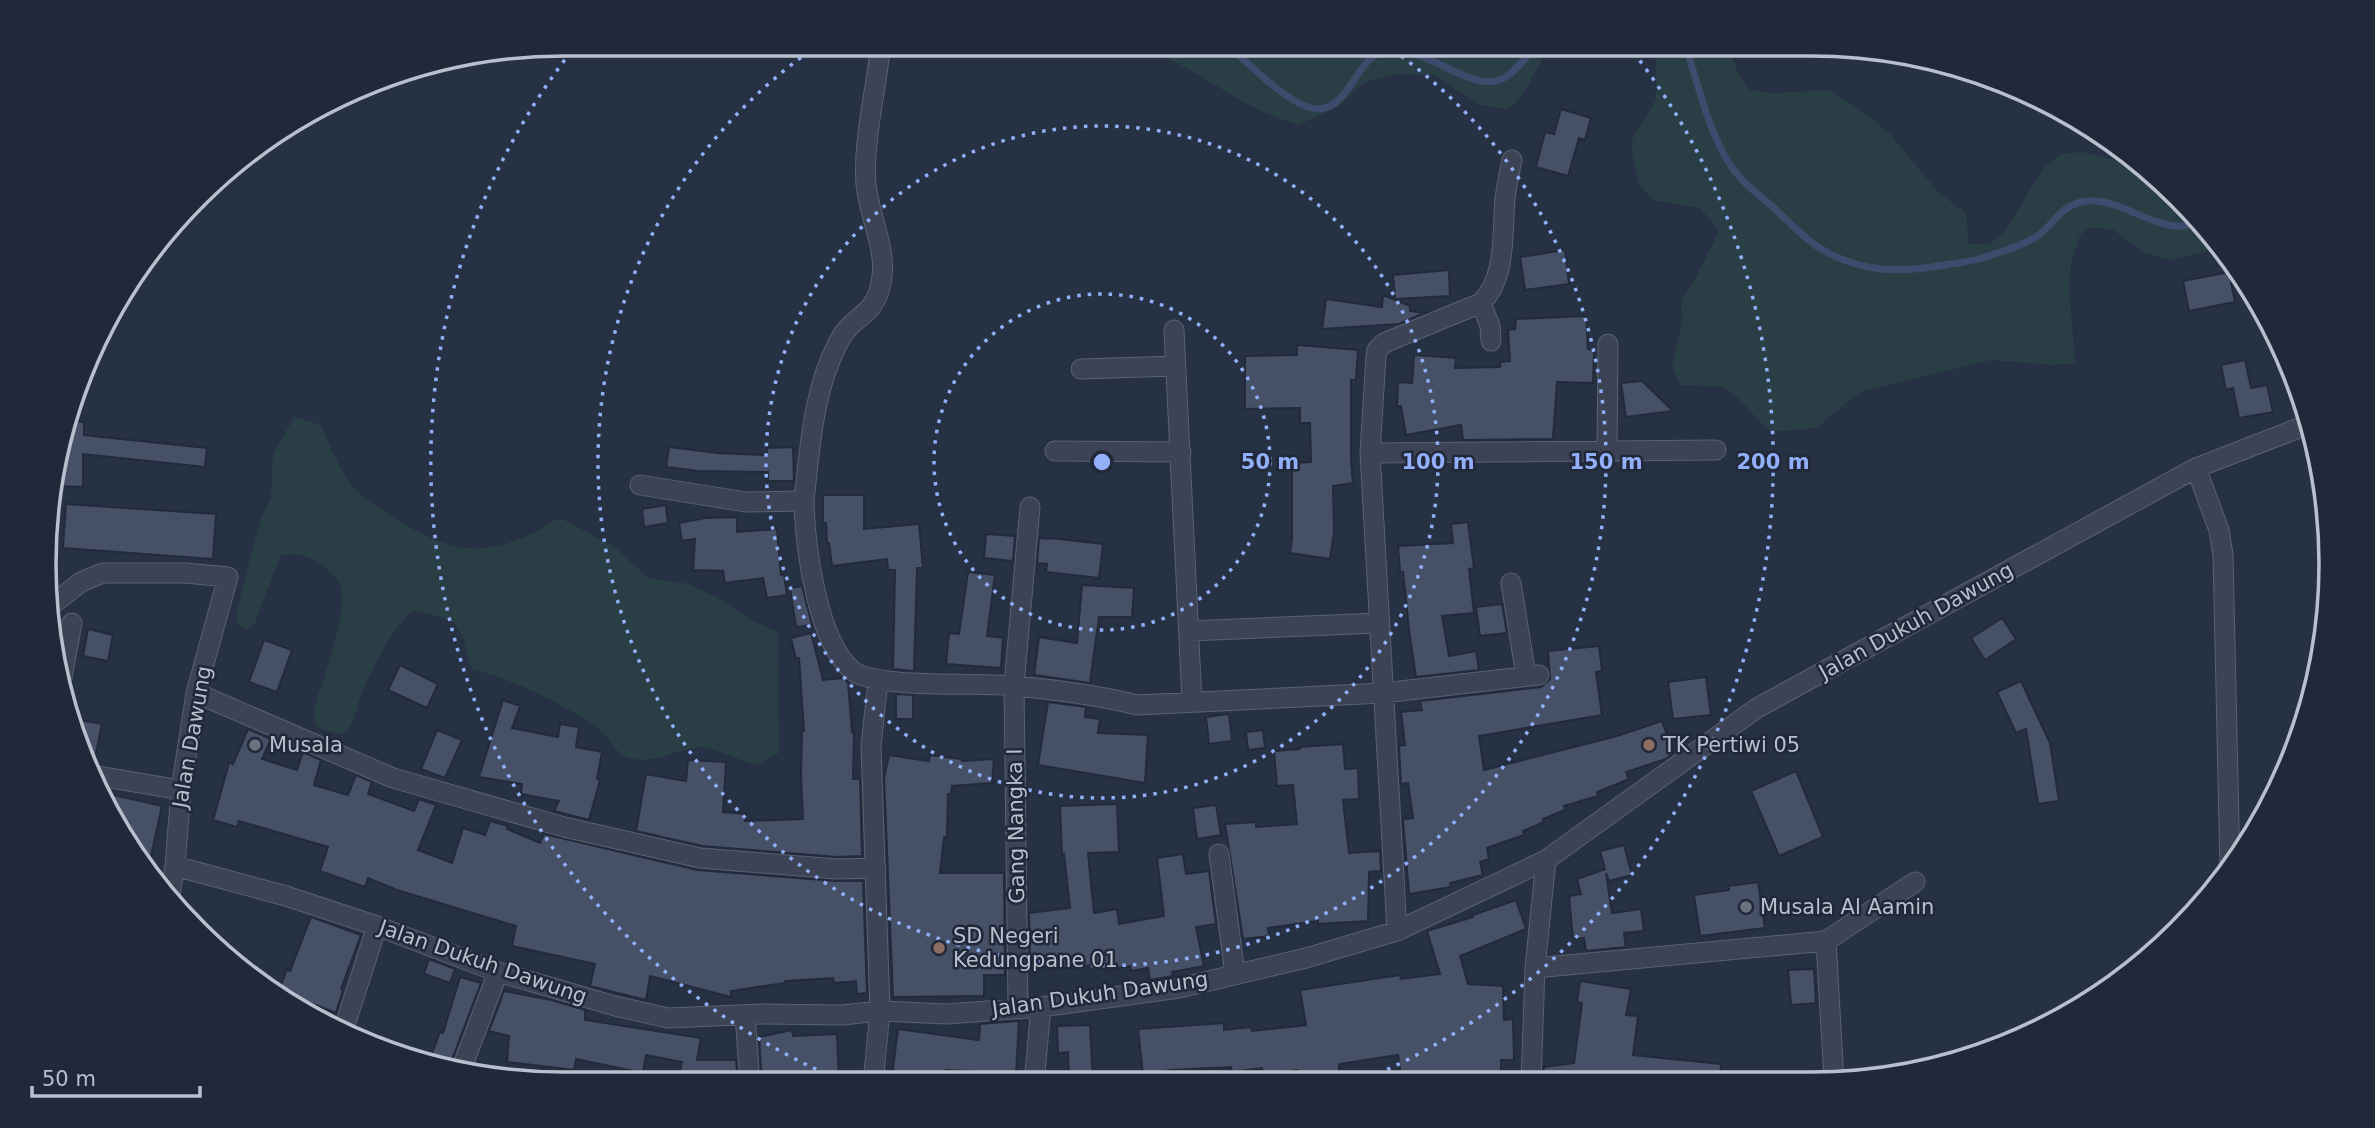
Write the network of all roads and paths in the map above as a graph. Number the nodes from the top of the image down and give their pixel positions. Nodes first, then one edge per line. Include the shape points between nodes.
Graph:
1 (879, 56) edge
2 (1512, 160) dead end
3 (1480, 303) junction
4 (1174, 330) dead end
5 (1491, 341) dead end
6 (1608, 344) dead end
7 (1176, 366) junction
8 (1081, 369) dead end
9 (2300, 427) edge
10 (1716, 450) dead end
11 (1055, 451) dead end
12 (1607, 451) junction
13 (1181, 452) junction
14 (1370, 453) junction
15 (2196, 468) junction
16 (640, 485) dead end
17 (804, 501) junction
18 (1030, 507) dead end
19 (1511, 583) dead end
20 (57, 601) edge
21 (1379, 623) junction
22 (72, 624) dead end
23 (1189, 631) junction
24 (65, 659) edge
25 (878, 681) junction
26 (1014, 685) junction
27 (196, 693) junction
28 (1383, 693) junction
29 (1192, 702) junction
30 (103, 777) edge
31 (181, 790) junction
32 (2230, 851) edge
33 (1219, 854) dead end
34 (1546, 860) junction
35 (175, 866) junction
36 (876, 868) junction
37 (1915, 882) dead end
38 (171, 886) edge
39 (377, 926) junction
40 (1397, 931) junction
41 (1826, 941) junction
42 (1535, 968) junction
43 (498, 972) junction
44 (1235, 974) junction
45 (1041, 1007) junction
46 (1018, 1008) junction
47 (880, 1011) junction
48 (745, 1015) junction
49 (346, 1023) edge
50 (464, 1062) edge
51 (1834, 1071) edge
52 (749, 1072) edge
53 (874, 1072) edge
54 (1035, 1072) edge
55 (1531, 1072) edge

1 - 17 street via 866,183 883,261 882,280 872,308 840,338 830,360 815,410
2 - 3 street via 1502,251 1492,289
3 - 5 street
3 - 14 street via 1380,345
4 - 7 street
6 - 12 street
7 - 8 street
7 - 13 street
9 - 15 street, Jalan Dukuh Dawung
10 - 12 street
11 - 13 street
12 - 14 street
13 - 23 street
14 - 21 street
15 - 32 street via 2219,530 2222,555
15 - 34 street, Jalan Dukuh Dawung via 1758,708
16 - 17 street via 746,502
17 - 25 street via 812,575 827,631 854,672
18 - 26 street
19 - 28 street via 1533,676
20 - 27 street, Jalan Dawung via 81,582 103,573 228,577
21 - 23 street
21 - 28 street
22 - 24 street
23 - 29 street
25 - 26 street
25 - 36 street via 871,746
26 - 29 street via 1138,705
26 - 46 street, Gang Nangka I
27 - 31 street, Jalan Dawung
27 - 36 street via 393,778 564,827 700,858
28 - 29 street
28 - 40 street
30 - 31 street
31 - 35 street, Jalan Dawung
33 - 44 street
34 - 40 street, Jalan Dukuh Dawung
34 - 42 street
35 - 38 street, Jalan Dawung
35 - 39 street, Jalan Dukuh Dawung
36 - 47 street
37 - 41 street
39 - 43 street, Jalan Dukuh Dawung
39 - 49 street
40 - 44 street, Jalan Dukuh Dawung
41 - 42 street
41 - 51 street
42 - 55 street
43 - 48 street, Jalan Dukuh Dawung via 668,1018
43 - 50 street
44 - 45 street, Jalan Dukuh Dawung via 1179,988
45 - 46 street, Jalan Dukuh Dawung
45 - 54 street
46 - 47 street, Jalan Dukuh Dawung via 947,1014
47 - 48 street, Jalan Dukuh Dawung
47 - 53 street
48 - 52 street

